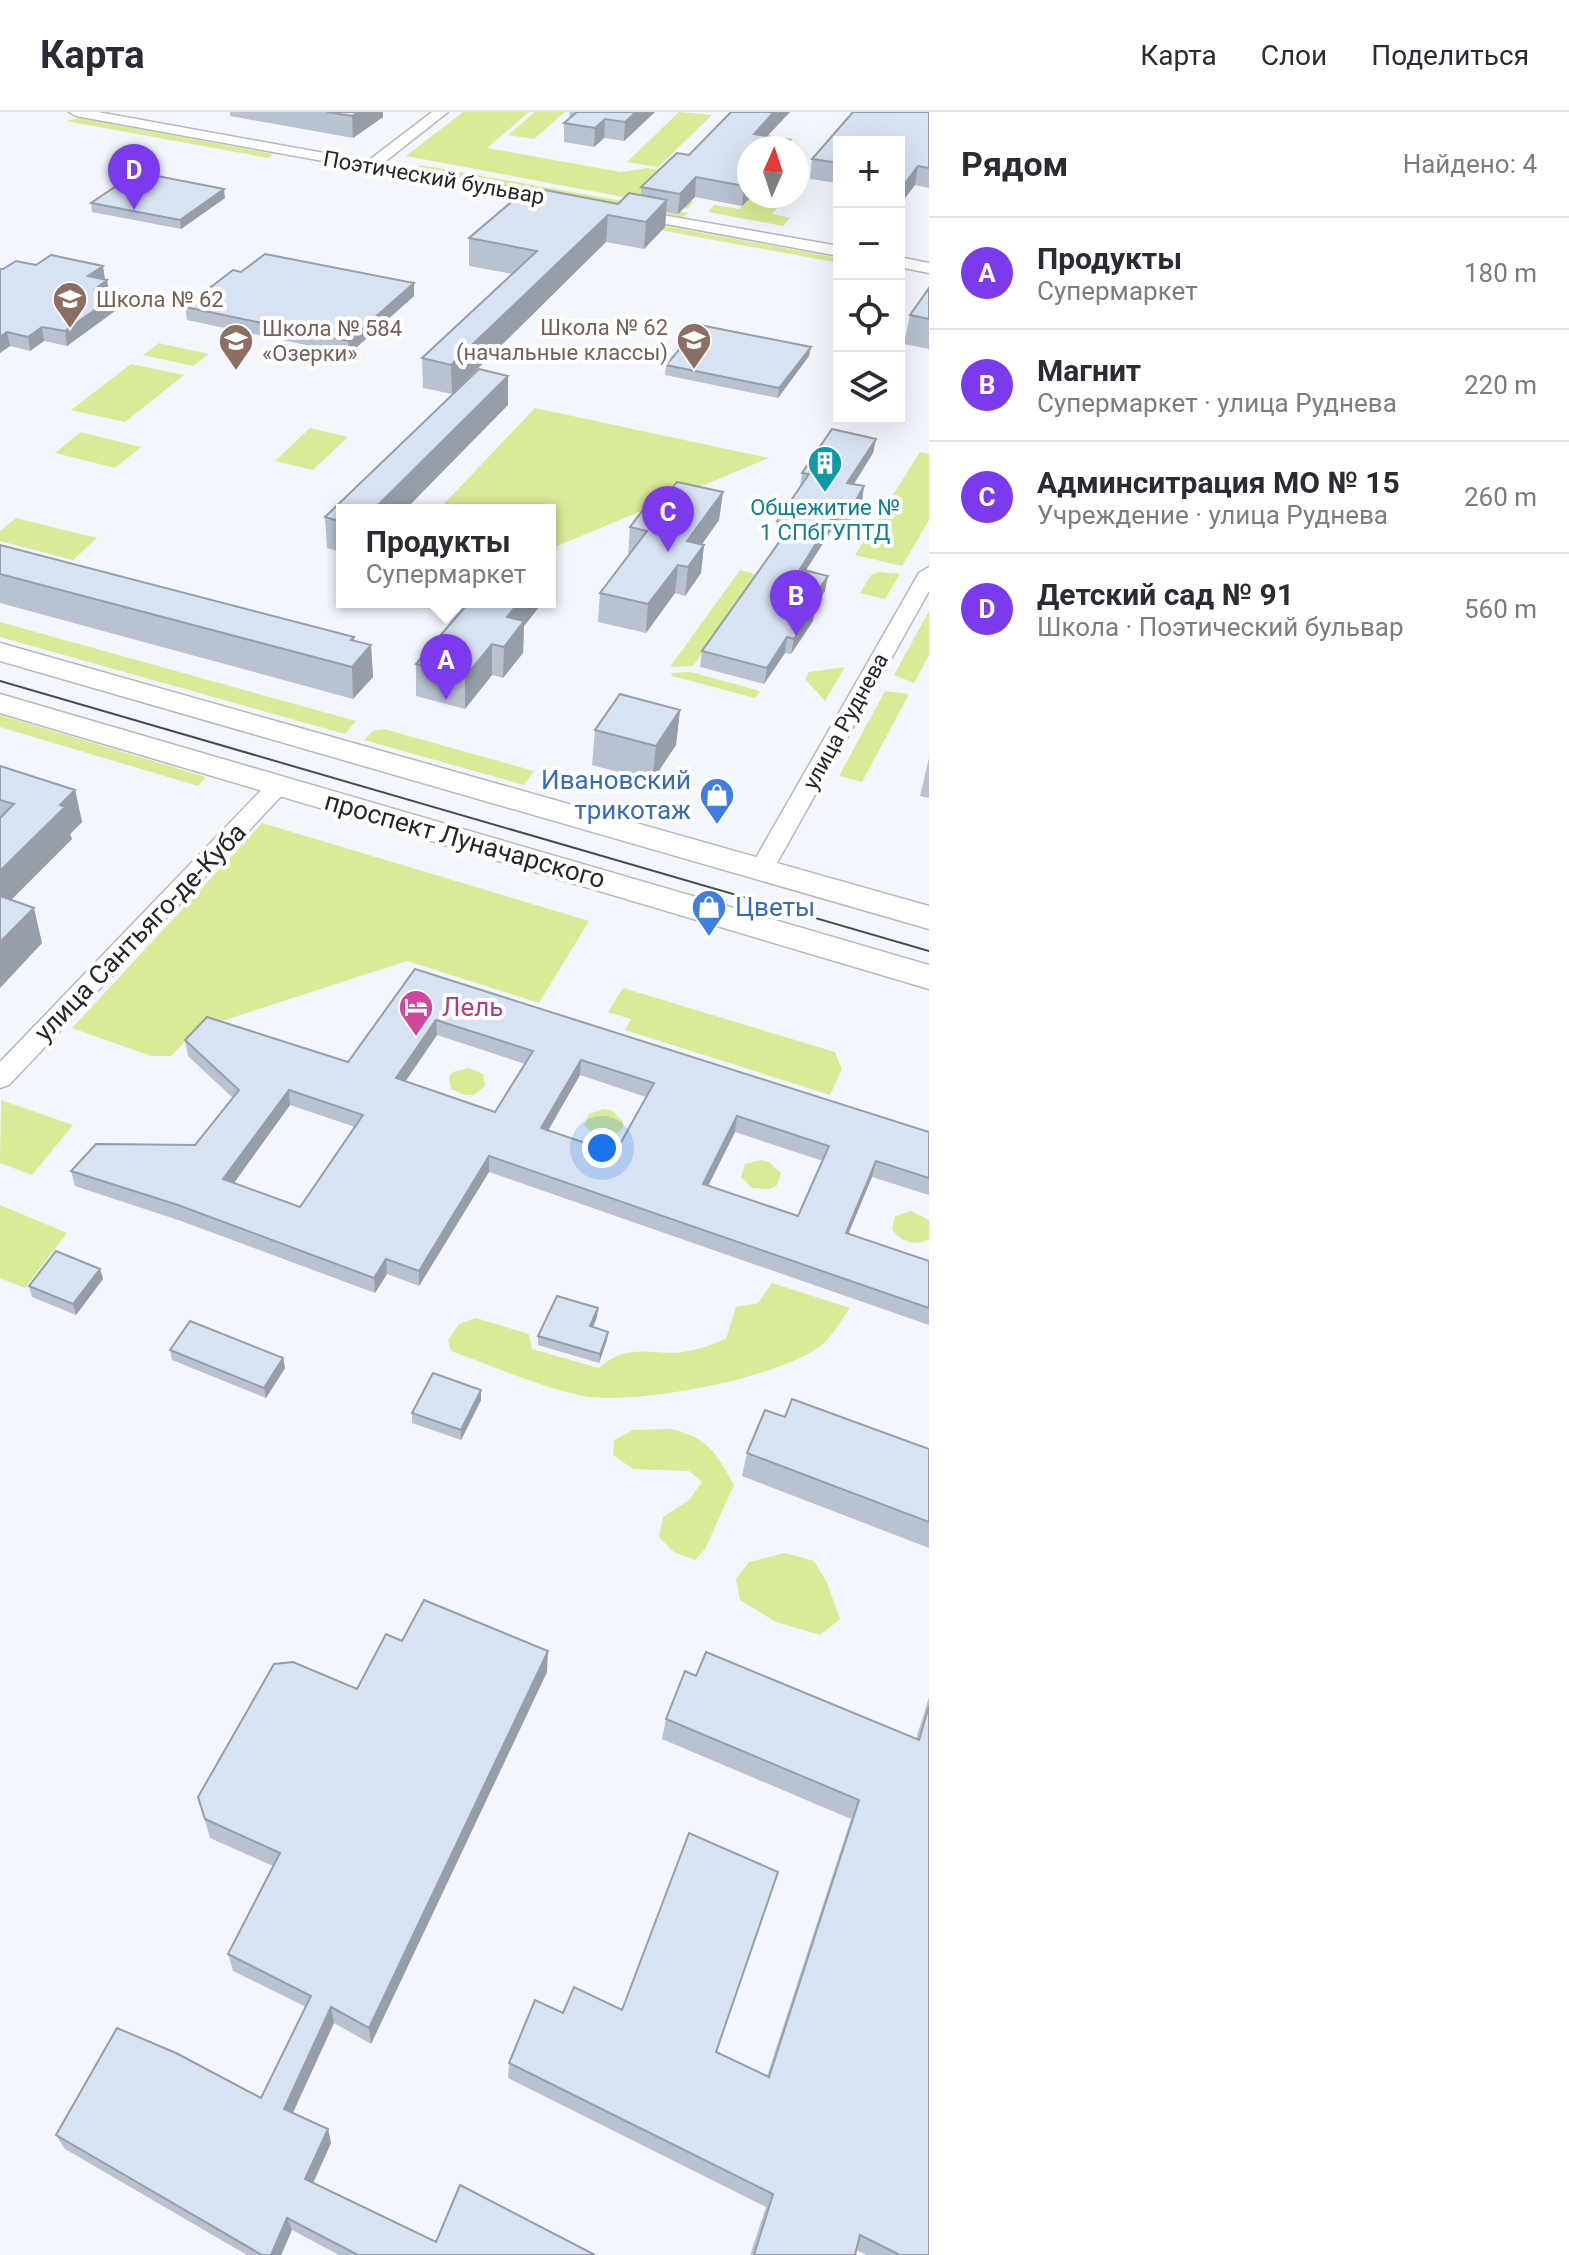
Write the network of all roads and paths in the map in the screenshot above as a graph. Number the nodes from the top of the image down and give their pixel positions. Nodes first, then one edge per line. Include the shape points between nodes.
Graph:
1 (76, 112) edge
2 (441, 112) edge
3 (370, 166) junction
4 (579, 204) edge
5 (609, 209) edge
6 (833, 250) edge
7 (905, 263) edge
8 (929, 268) edge
9 (929, 573) edge
10 (0, 652) edge
11 (0, 703) edge
12 (279, 785) junction
13 (761, 870) junction
14 (929, 918) edge
15 (929, 977) edge
16 (0, 1078) edge

1 - 3 street, Поэтический бульвар
2 - 3 street
3 - 4 street, Поэтический бульвар
5 - 6 street
7 - 8 street
9 - 13 street, улица Руднева
10 - 13 main road, проспект Луначарского
11 - 12 main road, проспект Луначарского
12 - 15 main road, проспект Луначарского
12 - 16 street, улица Сантьяго-де-Куба
13 - 14 main road, проспект Луначарского

